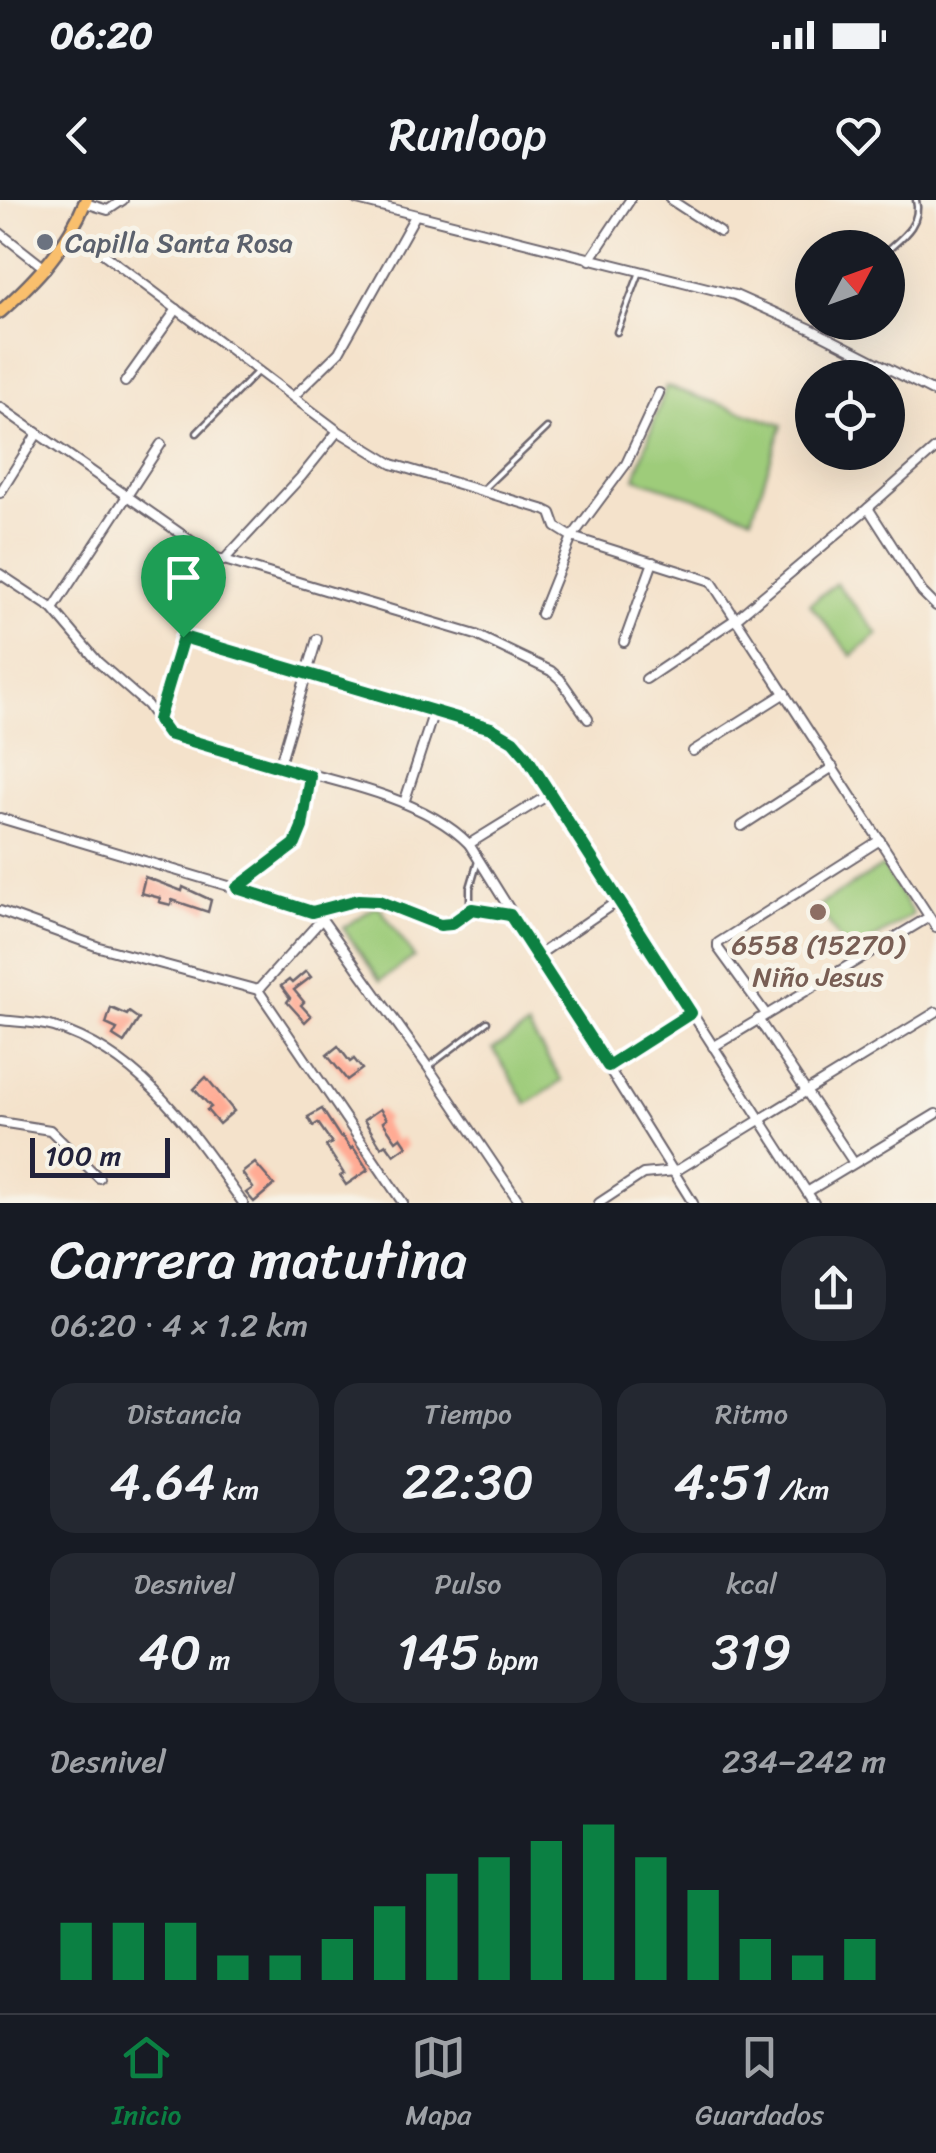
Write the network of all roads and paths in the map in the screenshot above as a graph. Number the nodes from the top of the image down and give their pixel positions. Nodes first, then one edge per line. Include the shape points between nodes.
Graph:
1 (123, 200) edge
2 (357, 200) edge
3 (630, 200) edge
4 (671, 200) edge
5 (916, 200) edge
6 (86, 202) edge
7 (416, 216) junction
8 (72, 230) junction
9 (720, 232) dead end
10 (0, 233) edge
11 (905, 235) edge
12 (590, 260) junction
13 (46, 269) junction
14 (640, 272) junction
15 (177, 309) junction
16 (0, 312) edge
17 (795, 319) edge
18 (617, 332) dead end
19 (839, 340) edge
20 (258, 370) junction
21 (125, 382) dead end
22 (658, 393) dead end
23 (936, 393) edge
24 (293, 397) junction
25 (0, 406) edge
26 (547, 428) dead end
27 (338, 431) junction
28 (196, 433) dead end
29 (37, 434) junction
30 (161, 444) dead end
31 (936, 448) edge
32 (483, 489) junction
33 (0, 493) edge
34 (125, 496) junction
35 (868, 508) junction
36 (572, 536) junction
37 (219, 559) junction
38 (653, 562) junction
39 (0, 574) edge
40 (936, 606) edge
41 (53, 609) junction
42 (541, 614) dead end
43 (737, 618) junction
44 (183, 637) junction
45 (317, 639) dead end
46 (624, 642) dead end
47 (306, 674) junction
48 (646, 678) dead end
49 (785, 693) junction
50 (434, 712) junction
51 (158, 720) junction
52 (588, 720) dead end
53 (693, 751) dead end
54 (278, 767) junction
55 (833, 767) junction
56 (310, 776) junction
57 (550, 794) junction
58 (404, 803) junction
59 (0, 818) edge
60 (742, 826) dead end
61 (880, 840) junction
62 (468, 844) junction
63 (478, 861) junction
64 (237, 888) junction
65 (618, 900) junction
66 (0, 911) edge
67 (470, 911) junction
68 (312, 912) junction
69 (510, 915) junction
70 (929, 917) junction
71 (322, 919) junction
72 (936, 927) edge
73 (536, 956) junction
74 (258, 990) junction
75 (936, 1012) edge
76 (691, 1013) junction
77 (762, 1016) junction
78 (0, 1020) edge
79 (487, 1022) dead end
80 (713, 1047) junction
81 (608, 1066) junction
82 (428, 1067) junction
83 (806, 1091) junction
84 (936, 1114) edge
85 (760, 1120) junction
86 (0, 1122) edge
87 (854, 1163) junction
88 (676, 1171) junction
89 (99, 1178) dead end
90 (807, 1192) junction
91 (243, 1203) edge
92 (403, 1203) edge
93 (520, 1203) edge
94 (600, 1203) edge
95 (693, 1203) edge
96 (814, 1203) edge

1 - 6 street via 108,210
2 - 7 street
3 - 12 street
4 - 9 street
5 - 11 lane
6 - 8 main road
7 - 12 street
7 - 24 street via 339,352
8 - 13 main road
8 - 15 street
10 - 13 street
12 - 14 street
13 - 16 main road
14 - 17 street
14 - 18 lane
15 - 20 street
15 - 21 street
19 - 23 street
20 - 24 street
20 - 28 lane
22 - 36 street via 626,464
24 - 27 street
25 - 29 street
26 - 32 lane
27 - 32 street via 392,464
27 - 37 street
29 - 33 street
29 - 34 street
30 - 34 street
31 - 35 street
32 - 36 street via 549,511 556,527
34 - 37 street
34 - 41 street
35 - 40 street
35 - 43 street
36 - 38 street
36 - 42 street
37 - 44 street via 198,586
37 - 52 street via 476,635 550,671
38 - 43 street via 711,582
38 - 46 street
39 - 41 street
41 - 51 street
43 - 48 street
43 - 49 street
44 - 47 street
44 - 51 street
45 - 47 street
47 - 50 street
47 - 54 street
49 - 53 street
49 - 55 street
50 - 57 street via 513,741
50 - 58 street
51 - 54 street via 175,737
54 - 56 street
55 - 60 street
55 - 61 street
56 - 58 street
56 - 64 street via 295,844
57 - 62 street
57 - 65 street
58 - 62 street
59 - 64 street
61 - 70 street
61 - 77 street via 718,943
62 - 63 street
63 - 67 lane
63 - 69 street
64 - 68 street
65 - 73 street
65 - 76 street
66 - 74 street
67 - 68 lane via 446,925 379,901
67 - 69 lane
68 - 71 street
69 - 73 street
70 - 72 street
70 - 77 street
71 - 74 street
71 - 82 street
73 - 81 street
74 - 92 street
75 - 83 street
76 - 80 street
76 - 81 street
77 - 80 street
77 - 83 street
78 - 91 street via 49,1025 134,1069 180,1116
79 - 82 lane
80 - 85 street
81 - 88 street
82 - 93 street
83 - 85 street
83 - 87 street
84 - 87 street
85 - 88 street
85 - 90 street
86 - 89 street via 50,1130
87 - 90 street
88 - 94 street via 644,1174
88 - 95 street
90 - 96 street

